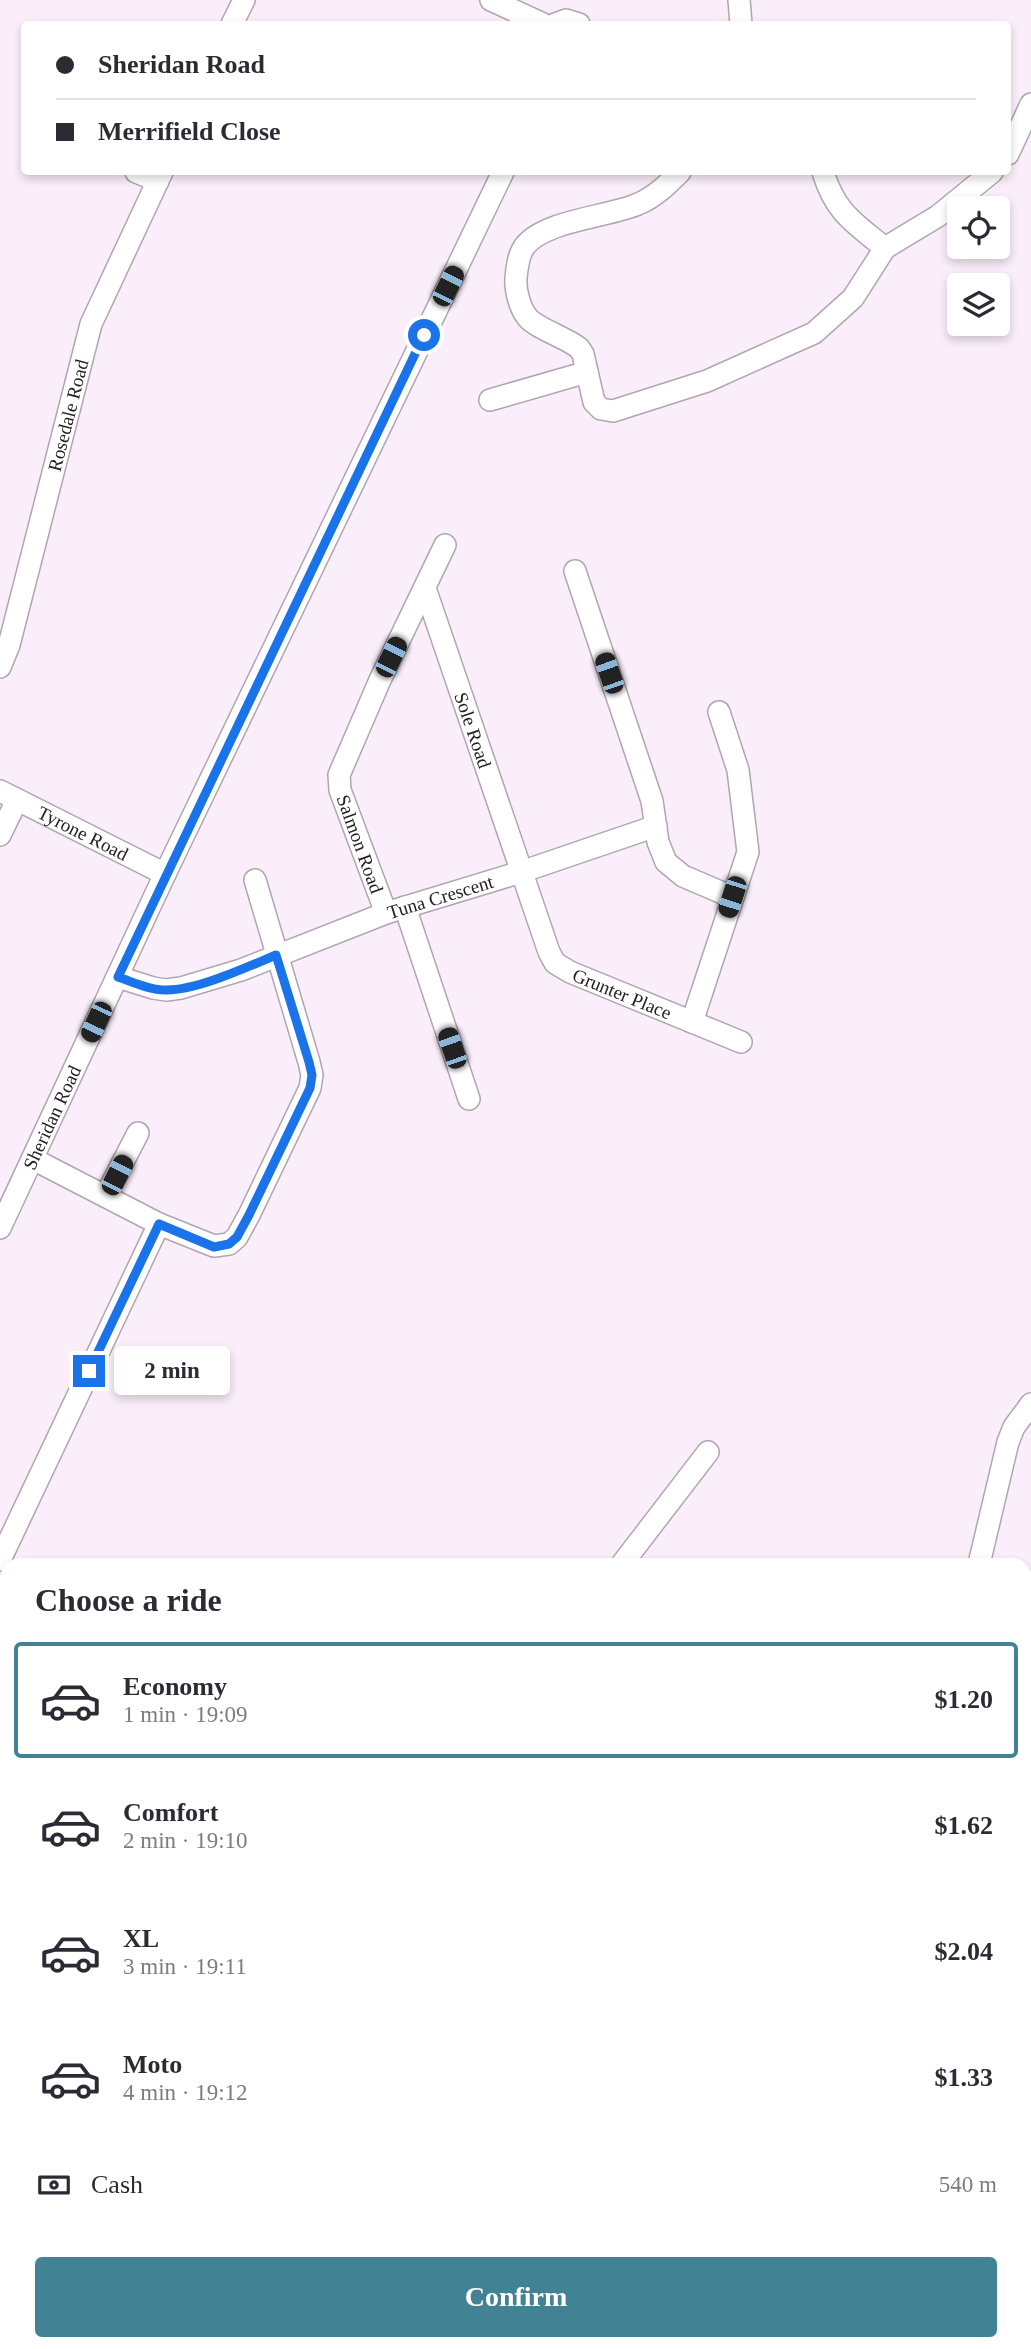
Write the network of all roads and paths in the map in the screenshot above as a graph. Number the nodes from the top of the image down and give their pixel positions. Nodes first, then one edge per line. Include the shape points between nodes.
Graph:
1 (244, 0) edge
2 (491, 0) edge
3 (738, 0) edge
4 (234, 21) edge
5 (536, 21) edge
6 (741, 21) edge
7 (1031, 104) edge
8 (1011, 147) edge
9 (502, 175) edge
10 (677, 175) edge
11 (824, 175) edge
12 (988, 175) edge
13 (160, 176) edge
14 (885, 248) junction
15 (587, 372) junction
16 (490, 400) dead end
17 (445, 545) dead end
18 (575, 571) dead end
19 (425, 588) junction
20 (0, 667) edge
21 (719, 712) dead end
22 (9, 796) edge
23 (656, 826) junction
24 (0, 835) edge
25 (521, 872) junction
26 (165, 874) junction
27 (255, 880) dead end
28 (732, 897) junction
29 (396, 910) junction
30 (276, 955) junction
31 (118, 977) junction
32 (692, 1022) junction
33 (741, 1042) dead end
34 (469, 1099) dead end
35 (138, 1133) dead end
36 (33, 1159) junction
37 (106, 1195) junction
38 (3, 1217) edge
39 (159, 1224) junction
40 (1031, 1404) edge
41 (708, 1452) dead end
42 (1, 1558) edge
43 (627, 1558) edge
44 (980, 1558) edge

1 - 4 street
2 - 5 street
3 - 6 street
7 - 8 street
9 - 26 street, Sheridan Road
10 - 15 street via 637,205 578,220 544,233 524,248 516,284 523,310 538,325 579,348
11 - 14 street via 842,211
12 - 14 street via 938,216
13 - 20 street, Rosedale Road via 91,324
14 - 15 street via 859,289 814,333 707,381 613,411 594,402
15 - 16 street
17 - 19 street, Salmon Road
18 - 23 street via 652,801
19 - 25 street, Sole Road
19 - 29 street, Salmon Road via 339,775 340,790
21 - 28 street via 738,770 747,829 748,852
22 - 24 street
22 - 26 street, Tyrone Road
23 - 25 street, Tuna Crescent
23 - 28 street via 662,853 672,869
25 - 29 street, Tuna Crescent
25 - 32 street, Grunter Place via 555,963
26 - 31 street, Sheridan Road
27 - 30 street
28 - 32 street
29 - 30 street, Tuna Crescent
29 - 34 street, Salmon Road
30 - 31 street, Tuna Crescent via 174,989
30 - 39 street via 312,1075 310,1088 237,1237 214,1247
31 - 36 street, Sheridan Road
32 - 33 street, Grunter Place
35 - 37 street
36 - 37 street
36 - 38 street, Sheridan Road
37 - 39 street
39 - 42 street
40 - 44 street via 1008,1443
41 - 43 street

